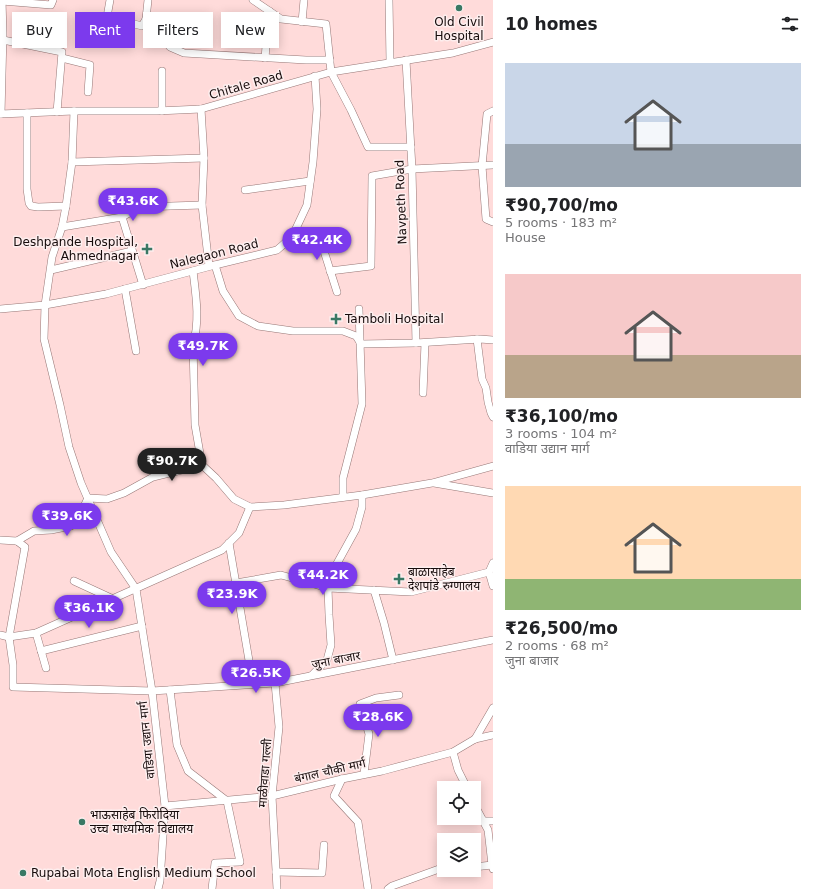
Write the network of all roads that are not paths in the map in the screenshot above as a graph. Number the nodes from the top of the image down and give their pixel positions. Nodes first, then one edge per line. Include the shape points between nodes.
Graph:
1 (2, 0) edge
2 (53, 0) edge
3 (110, 0) edge
4 (148, 0) edge
5 (253, 0) edge
6 (304, 0) edge
7 (389, 0) edge
8 (269, 10) junction
9 (147, 12) edge
10 (302, 22) junction
11 (143, 24) edge
12 (2, 40) junction
13 (493, 42) edge
14 (170, 48) edge
15 (62, 58) junction
16 (265, 58) junction
17 (330, 60) junction
18 (406, 60) junction
19 (390, 62) junction
20 (162, 72) dead end
21 (331, 72) junction
22 (315, 76) junction
23 (88, 92) dead end
24 (201, 109) junction
25 (74, 111) junction
26 (162, 111) junction
27 (493, 111) edge
28 (57, 112) junction
29 (27, 113) junction
30 (1, 114) edge
31 (411, 148) junction
32 (204, 158) junction
33 (72, 162) junction
34 (493, 165) edge
35 (482, 166) junction
36 (412, 169) junction
37 (310, 181) junction
38 (245, 190) dead end
39 (202, 205) junction
40 (66, 206) junction
41 (122, 217) junction
42 (493, 222) edge
43 (62, 227) junction
44 (286, 243) junction
45 (132, 251) junction
46 (212, 266) junction
47 (50, 270) junction
48 (193, 271) junction
49 (330, 271) junction
50 (143, 284) junction
51 (125, 289) junction
52 (337, 292) dead end
53 (45, 306) junction
54 (0, 309) edge
55 (359, 309) dead end
56 (477, 339) junction
57 (493, 340) edge
58 (416, 343) junction
59 (425, 343) junction
60 (361, 344) junction
61 (136, 351) dead end
62 (490, 387) edge
63 (424, 393) dead end
64 (493, 417) edge
65 (202, 465) junction
66 (493, 466) edge
67 (432, 483) junction
68 (493, 493) edge
69 (362, 495) junction
70 (343, 497) junction
71 (88, 498) junction
72 (250, 507) junction
73 (0, 540) edge
74 (16, 541) junction
75 (229, 543) junction
76 (493, 563) edge
77 (489, 572) junction
78 (74, 581) dead end
79 (236, 583) junction
80 (493, 586) edge
81 (328, 588) junction
82 (136, 589) junction
83 (374, 590) junction
84 (113, 599) junction
85 (142, 626) junction
86 (36, 633) junction
87 (0, 635) edge
88 (9, 637) junction
89 (493, 640) edge
90 (41, 651) junction
91 (394, 660) junction
92 (46, 668) dead end
93 (312, 676) junction
94 (275, 683) junction
95 (252, 684) junction
96 (170, 690) junction
97 (152, 691) junction
98 (399, 695) dead end
99 (493, 708) edge
100 (493, 735) edge
101 (475, 739) junction
102 (453, 752) junction
103 (364, 774) junction
104 (342, 779) junction
105 (463, 781) edge
106 (272, 796) junction
107 (227, 800) junction
108 (165, 806) junction
109 (481, 817) edge
110 (483, 821) junction
111 (493, 821) edge
112 (324, 844) dead end
113 (481, 867) edge
114 (492, 867) edge
115 (437, 870) edge
116 (276, 872) junction
117 (158, 889) edge
118 (212, 889) edge
119 (277, 889) edge
120 (368, 889) edge
121 (388, 889) edge

1 - 2 street via 51,4
1 - 12 street
3 - 11 street via 107,17
4 - 9 street
5 - 8 street
6 - 10 street
7 - 19 street
8 - 10 street via 281,19
8 - 16 street
10 - 17 street via 326,24
12 - 15 street via 62,52
12 - 30 street
13 - 18 street, Chitale Road via 452,53
14 - 16 street via 184,53
15 - 23 street via 90,65
15 - 28 street
16 - 17 street
17 - 21 street
18 - 19 street, Chitale Road
18 - 31 street, Navpeth Road
19 - 21 street, Chitale Road
20 - 26 street
21 - 22 street, Chitale Road
21 - 31 street via 368,146
22 - 24 street, Chitale Road
22 - 37 street, Nalegaon Road via 317,109
24 - 26 street, Chitale Road
24 - 32 street
25 - 26 street, Chitale Road
25 - 28 street, Chitale Road
25 - 33 street
27 - 35 street via 487,114
28 - 29 street, Chitale Road
29 - 30 street, Chitale Road
29 - 40 street via 29,203 38,207
31 - 36 street, Navpeth Road
32 - 33 street
32 - 39 street
33 - 40 street
34 - 35 street
35 - 36 street
35 - 42 street via 486,219
36 - 49 street via 372,176 371,266
36 - 58 street, Navpeth Road
37 - 38 street
37 - 44 street, Nalegaon Road via 307,205 292,237
39 - 41 street via 140,207
39 - 46 street
40 - 43 street
41 - 43 street
41 - 45 street
43 - 47 street
44 - 46 street, Nalegaon Road via 277,250
44 - 49 street via 323,248
45 - 47 street
45 - 50 street
46 - 48 street, Nalegaon Road
46 - 60 street via 223,291 239,316 258,326 293,331 343,331 356,336
47 - 53 street
48 - 50 street, Nalegaon Road
48 - 65 street via 197,313 193,345 195,425
49 - 52 street
50 - 51 street, Nalegaon Road
51 - 53 street, Nalegaon Road
51 - 61 street
53 - 54 street, Nalegaon Road
53 - 71 street via 44,339 69,447
55 - 60 street
56 - 57 street
56 - 59 street
56 - 62 street via 482,379
58 - 59 street
58 - 60 street
59 - 63 street
60 - 70 street via 362,404 343,478
62 - 64 street via 488,402
65 - 71 street via 153,477 107,499
65 - 72 street via 234,499
66 - 67 street
67 - 68 street
67 - 69 street
69 - 70 street
69 - 81 street via 362,507 356,529 334,569
70 - 72 street
71 - 74 street via 71,526 34,531
71 - 82 street via 111,552
72 - 75 street via 239,533
73 - 74 street
74 - 88 street via 25,547
75 - 79 street
75 - 82 street via 222,550
76 - 77 street
77 - 80 street
77 - 83 street via 411,592
78 - 84 street
79 - 81 street via 281,575
79 - 95 street
81 - 83 street
81 - 93 street via 331,645 326,660
82 - 84 street
82 - 85 street, वाडिया उद्यान मार्ग
83 - 91 street
84 - 86 street
85 - 90 street
85 - 97 street, वाडिया उद्यान मार्ग
86 - 88 street
86 - 90 street
87 - 88 street
88 - 97 street, जुना बाजार via 13,686
89 - 91 street, जुना बाजार
90 - 92 street
91 - 93 street, जुना बाजार
93 - 94 street, जुना बाजार
94 - 95 street, जुना बाजार
94 - 106 street, माळीवाडा गल्ली via 279,727
95 - 96 street, जुना बाजार
96 - 97 street, जुना बाजार
96 - 107 street via 176,745 188,771
97 - 108 street, वाडिया उद्यान मार्ग
98 - 103 street via 376,698 360,704 369,734
99 - 101 street
100 - 101 street, बंगाल चौकी मार्ग
101 - 102 street, बंगाल चौकी मार्ग
102 - 103 street, बंगाल चौकी मार्ग
102 - 105 street
103 - 104 street, बंगाल चौकी मार्ग
104 - 106 street, बंगाल चौकी मार्ग
104 - 120 street via 334,796 358,822
106 - 107 street, बंगाल चौकी मार्ग
106 - 116 street, माळीवाडा गल्ली
107 - 108 street, बंगाल चौकी मार्ग
107 - 118 street via 240,862 215,863
108 - 117 street, वाडिया उद्यान मार्ग
109 - 110 street
110 - 111 street
110 - 114 street via 488,830
112 - 116 street via 322,873
113 - 114 street
115 - 121 street
116 - 119 street, माळीवाडा गल्ली

